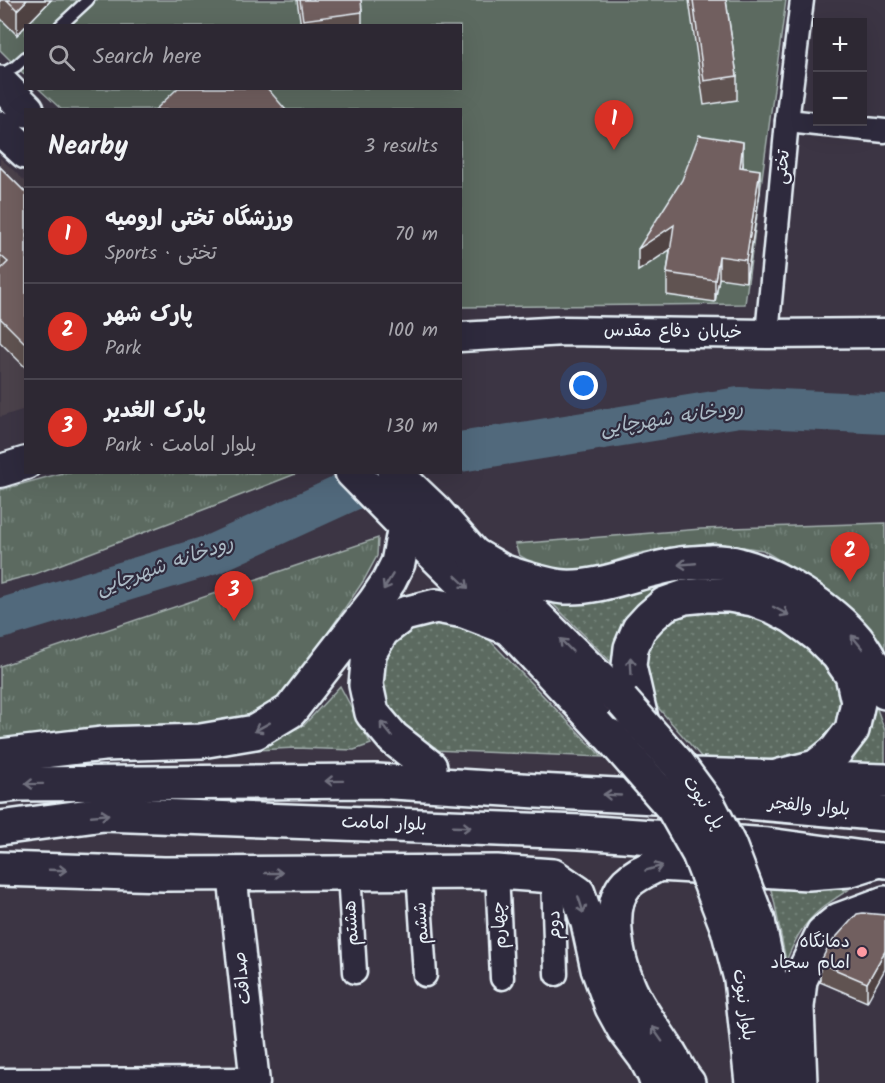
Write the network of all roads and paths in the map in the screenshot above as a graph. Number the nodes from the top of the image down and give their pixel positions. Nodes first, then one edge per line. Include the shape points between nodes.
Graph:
1 (88, 0) edge
2 (802, 0) edge
3 (62, 24) edge
4 (24, 59) edge
5 (0, 75) edge
6 (0, 83) edge
7 (25, 108) edge
8 (787, 121) junction
9 (0, 128) edge
10 (885, 131) edge
11 (24, 150) edge
12 (767, 333) junction
13 (885, 333) edge
14 (462, 337) edge
15 (24, 464) edge
16 (0, 471) edge
17 (354, 474) edge
18 (396, 474) edge
19 (405, 526) junction
20 (474, 555) junction
21 (509, 628) junction
22 (885, 692) edge
23 (632, 712) junction
24 (0, 756) edge
25 (430, 767) junction
26 (773, 777) junction
27 (377, 781) junction
28 (885, 781) edge
29 (0, 786) edge
30 (885, 814) edge
31 (0, 828) edge
32 (883, 861) edge
33 (0, 869) edge
34 (418, 872) junction
35 (497, 872) junction
36 (232, 873) junction
37 (349, 873) junction
38 (554, 876) junction
39 (885, 903) edge
40 (743, 925) junction
41 (355, 972) dead end
42 (556, 974) dead end
43 (425, 975) dead end
44 (502, 978) dead end
45 (0, 1080) edge
46 (755, 1080) edge
47 (255, 1081) edge
48 (657, 1083) edge
49 (688, 1083) edge
50 (800, 1083) edge

1 - 3 lane
2 - 8 street, تختی
4 - 5 lane
6 - 7 main road
8 - 10 street
8 - 12 street, تختی
9 - 11 main road
12 - 13 street, خیابان دفاع مقدس
12 - 14 street, خیابان دفاع مقدس via 564,331
15 - 16 main road
17 - 19 main road, پل نبوت
18 - 20 main road
19 -> 21 main road, پل نبوت
19 -> 24 main road via 398,563 374,603 290,711 255,732 201,741 103,744
22 -> 20 main road via 858,640 834,618 772,576 738,564 679,564 594,585 563,587 502,571
23 -> 20 main road, پل نبوت
25 -> 21 main road via 393,738 372,713 366,685 369,653 382,631 404,614 436,606 464,611
21 - 40 main road, پل نبوت, bridge via 673,808
23 -> 26 main road via 631,648 639,629 665,604 706,595 753,599 774,607 807,627 838,655 852,675 858,702 852,730 836,751 816,767
23 - 40 main road, پل نبوت, bridge via 709,806 729,844
25 - 26 main road
25 - 27 main road
26 - 28 main road
27 -> 29 main road
30 -> 27 main road, بلوار والفجر via 734,801
31 -> 32 main road, بلوار امامت via 104,814 580,832 768,845
49 -> 32 main road via 628,986 615,929 615,910 626,885 659,864 808,873 848,870
33 -> 36 main road
34 - 35 main road
34 - 37 main road
34 - 43 street, ششم
35 - 38 main road
35 - 44 street, چهارم
36 -> 37 main road
36 - 47 street, صداقت
37 - 41 street, هشتم
38 - 42 street, دوم
38 -> 48 main road via 578,893 597,969 612,1007
39 - 50 main road via 839,920 824,933 800,980
40 - 46 main road, بلوار نبوت via 741,979
45 - 47 street

